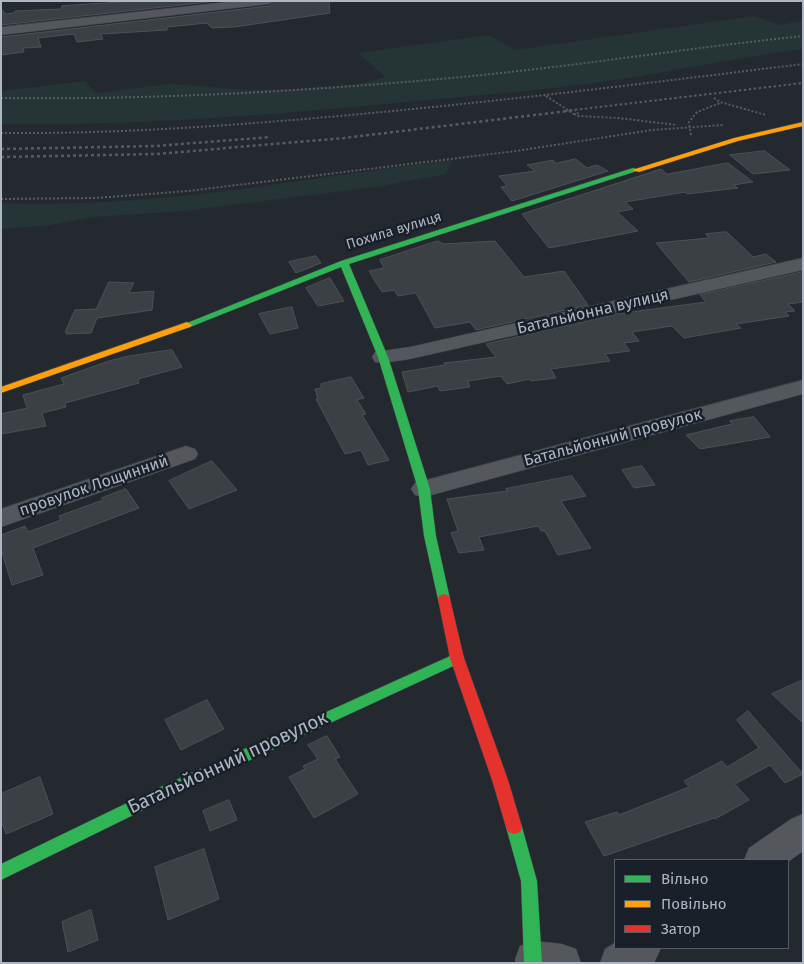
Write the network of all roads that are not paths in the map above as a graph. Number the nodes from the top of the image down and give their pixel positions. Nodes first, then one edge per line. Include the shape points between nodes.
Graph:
1 (269, 1) edge
2 (1, 31) edge
3 (803, 124) edge
4 (344, 263) junction
5 (803, 264) edge
6 (383, 356) junction
7 (803, 387) edge
8 (1, 390) edge
9 (186, 454) dead end
10 (424, 490) junction
11 (1, 518) edge
12 (457, 658) junction
13 (803, 830) edge
14 (763, 859) edge
15 (1, 872) edge
16 (640, 949) edge
17 (543, 962) edge
18 (619, 963) edge

1 - 2 street
3 - 4 street, Похила вулиця via 694,151
4 - 6 street
4 - 8 street, Похила вулиця via 186,325
5 - 6 street, Батальйонна вулиця via 410,353
6 - 10 street
7 - 10 street, Батальйонний провулок
9 - 11 street, провулок Лощинний
10 - 12 street via 430,536
12 - 15 street, Батальйонний провулок via 163,793
12 - 17 street via 500,780 528,881
13 - 14 street
16 - 18 street

